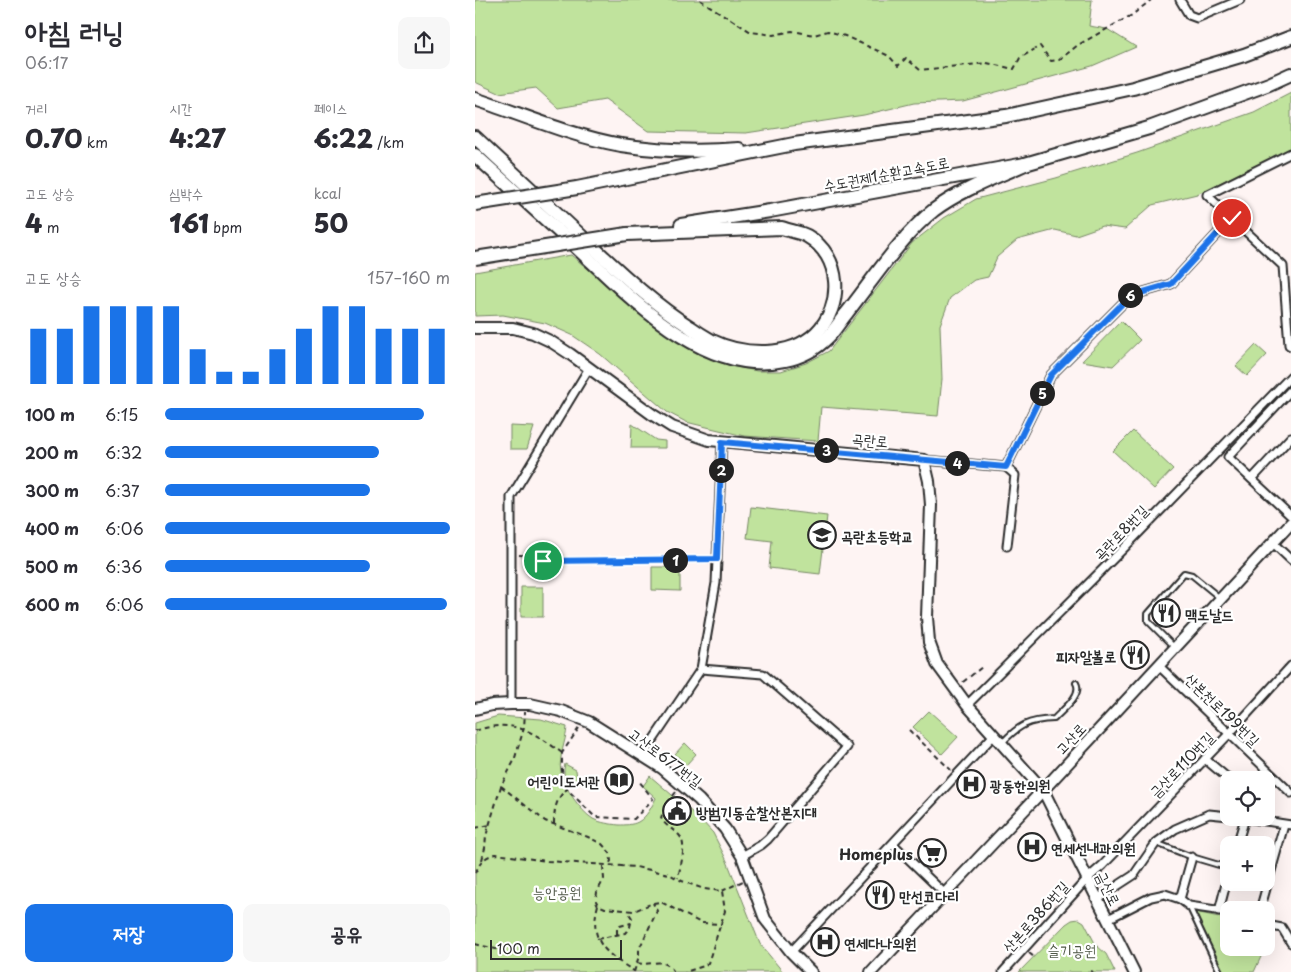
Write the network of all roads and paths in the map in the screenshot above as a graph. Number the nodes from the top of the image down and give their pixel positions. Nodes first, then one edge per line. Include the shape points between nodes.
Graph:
1 (700, 0) edge
2 (1151, 0) edge
3 (1180, 0) edge
4 (1240, 0) edge
5 (1291, 38) edge
6 (1291, 74) edge
7 (475, 99) edge
8 (475, 137) edge
9 (794, 144) junction
10 (1291, 153) edge
11 (475, 154) edge
12 (1025, 164) junction
13 (475, 204) edge
14 (1232, 218) junction
15 (627, 234) junction
16 (475, 258) edge
17 (475, 328) edge
18 (1291, 346) edge
19 (589, 368) junction
20 (1291, 376) edge
21 (1291, 390) edge
22 (1291, 437) edge
23 (722, 442) junction
24 (924, 460) junction
25 (1006, 467) junction
26 (1252, 480) junction
27 (1291, 516) edge
28 (1291, 523) edge
29 (1273, 543) junction
30 (1007, 546) dead end
31 (511, 555) junction
32 (717, 559) junction
33 (1291, 560) edge
34 (1220, 598) junction
35 (1175, 648) junction
36 (1159, 666) junction
37 (1291, 666) edge
38 (982, 667) dead end
39 (701, 669) junction
40 (1076, 683) dead end
41 (955, 689) junction
42 (511, 704) junction
43 (525, 704) junction
44 (967, 705) junction
45 (475, 708) edge
46 (584, 720) junction
47 (524, 728) junction
48 (909, 730) dead end
49 (475, 731) edge
50 (1229, 734) junction
51 (994, 735) junction
52 (1001, 743) junction
53 (562, 752) junction
54 (643, 756) junction
55 (1205, 759) junction
56 (1269, 771) edge
57 (1220, 772) edge
58 (957, 775) junction
59 (1275, 777) edge
60 (639, 781) dead end
61 (681, 784) junction
62 (501, 786) junction
63 (567, 789) junction
64 (1043, 790) junction
65 (1291, 793) edge
66 (1220, 815) edge
67 (1275, 823) edge
68 (555, 824) junction
69 (491, 825) junction
70 (1288, 825) edge
71 (475, 828) edge
72 (1156, 842) junction
73 (893, 844) junction
74 (742, 856) junction
75 (1192, 857) junction
76 (1275, 858) edge
77 (482, 860) junction
78 (1220, 865) edge
79 (603, 866) junction
80 (608, 866) junction
81 (475, 873) edge
82 (678, 878) junction
83 (750, 878) junction
84 (1087, 879) junction
85 (723, 891) junction
86 (1224, 891) edge
87 (945, 894) junction
88 (1097, 899) junction
89 (1180, 899) junction
90 (653, 903) junction
91 (598, 905) junction
92 (1189, 906) junction
93 (1219, 911) joint
94 (628, 912) junction
95 (1107, 919) junction
96 (631, 923) junction
97 (722, 924) junction
98 (1275, 927) edge
99 (617, 934) junction
100 (597, 939) junction
101 (1291, 943) edge
102 (475, 944) edge
103 (500, 950) dead end
104 (791, 952) junction
105 (637, 963) junction
106 (634, 972) edge
107 (674, 972) edge
108 (685, 972) edge
109 (811, 972) edge
110 (871, 972) edge
111 (1003, 972) edge
112 (1134, 972) edge
113 (1220, 972) edge

1 - 2 path via 751,32 773,35 792,31 814,35 828,32 845,36 889,56 898,66 906,58 920,70 987,63 1014,69 1021,58 1039,46 1051,62 1059,60
3 - 4 street via 1189,15 1197,18
5 - 9 highway via 1133,88 1006,116
6 - 12 highway, 수도권제1순환고속도로 via 1149,128
7 - 9 highway via 621,145 673,151
8 - 15 highway via 635,286 713,341 735,348 774,352 794,347 815,334 827,320 836,289 835,272 829,256 818,243 805,235 782,228
9 - 13 highway, bridge via 577,188
10 - 14 street via 1207,195
11 - 12 highway via 628,295 673,331 731,358 774,363 813,350 828,338 898,248 934,210
12 - 15 highway, 수도권제1순환고속도로
14 - 18 street via 1283,266
14 - 25 street via 1171,284 1130,296 1051,375
15 - 16 highway, 수도권제1순환고속도로, bridge
17 - 19 street, 곡란로 via 513,328 533,333
19 - 23 street, 곡란로 via 672,427
19 - 31 street via 511,497
20 - 44 street, 곡란로8번길
21 - 26 street via 1228,458
22 - 26 street
23 - 24 street, 곡란로
23 - 32 street
24 - 25 street
24 - 41 street via 931,505 929,642 937,664
25 - 30 street via 1015,475
26 - 27 street
28 - 29 street, 고산로
29 - 33 street
29 - 34 street, 고산로
31 - 32 path via 533,556 543,561
31 - 42 street
32 - 39 street via 715,592
34 - 35 street, 고산로
34 - 35 lane via 1192,575 1184,573 1147,618
35 - 36 street, 고산로
36 - 50 street, 산본천로199번길
36 - 64 street, 고산로
37 - 50 street, 금산로110번길
38 - 41 path
39 - 54 street
39 - 74 street via 763,674 847,747 768,838
40 - 52 lane via 1077,694 1054,719 1037,720 1016,729
41 - 44 street
42 - 43 street, 고산로677번길
42 - 45 street, 고산로677번길
43 - 46 street, 고산로677번길 via 561,711
43 - 47 path
44 - 51 street
46 - 53 path
46 - 54 street, 고산로677번길
47 - 49 path via 500,726
47 - 53 path
47 - 62 path via 514,761
48 - 58 path
50 - 55 street, 금산로110번길
50 - 56 street, 산본천로199번길
51 - 52 street
51 - 58 street
52 - 64 street
53 - 63 path via 562,771
54 - 61 street, 고산로677번길
55 - 57 street
55 - 84 street, 금산로110번길
58 - 73 street
59 - 65 street, 산본천로199번길
60 - 63 path via 653,799 634,819 595,817
61 - 74 street, 고산로677번길 via 717,818
61 - 82 path via 665,806 661,818 684,843
62 - 68 path
62 - 69 path
63 - 68 path via 554,810
64 - 84 street, 금산로
64 - 87 street, 고산로
66 - 72 street via 1209,814 1175,829
67 - 70 street
68 - 80 path via 602,844 610,853
69 - 71 path
69 - 77 path
70 - 76 street
72 - 75 lane
72 - 88 street via 1134,875
73 - 87 street
73 - 104 street
74 - 83 street, 고산로677번길
75 - 78 lane
75 - 89 street
77 - 79 path via 496,854
77 - 81 path
79 - 80 path
79 - 91 path via 605,879 596,895
80 - 82 path via 637,867
82 - 85 path via 704,889
83 - 85 path
83 - 104 street, 고산로677번길 via 765,919
84 - 88 street, 금산로
84 - 111 street, 산본로386번길
85 - 97 path via 725,910
86 - 93 street
87 - 110 street, 고산로
88 - 95 street, 금산로
89 - 92 street
89 - 95 street via 1165,894 1151,897
90 - 94 path
90 - 97 path via 661,902 701,923
90 - 105 path via 657,911 639,949
91 - 94 path
91 - 100 path via 595,916
92 - 93 street
92 - 113 lane
94 - 96 path
95 - 112 street, 금산로
96 - 99 path via 625,933
96 - 99 path via 617,929
97 - 108 path via 708,962
98 - 101 street via 1281,928
99 - 100 path
100 - 106 path via 609,954
102 - 103 path
104 - 109 street, 고산로677번길
105 - 106 path
105 - 107 path via 659,962

